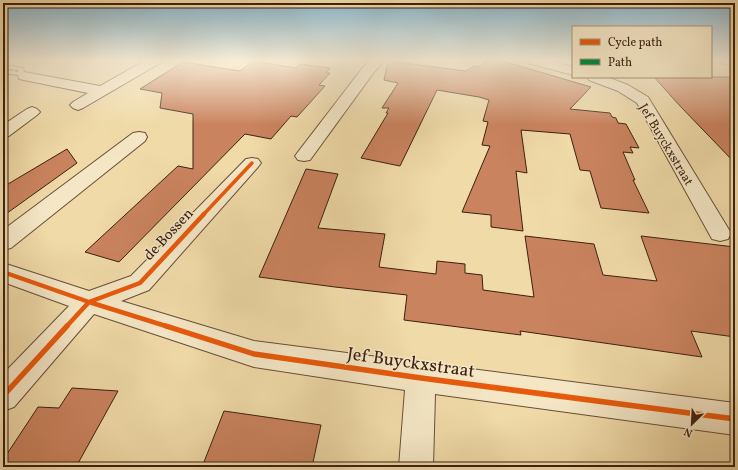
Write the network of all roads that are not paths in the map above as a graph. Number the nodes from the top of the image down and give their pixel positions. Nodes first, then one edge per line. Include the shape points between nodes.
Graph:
1 (58, 82) edge
2 (117, 82) edge
3 (360, 82) edge
4 (607, 82) edge
5 (101, 91) junction
6 (78, 105) dead end
7 (32, 112) dead end
8 (3, 132) edge
9 (139, 137) dead end
10 (304, 156) dead end
11 (252, 163) dead end
12 (720, 234) dead end
13 (3, 242) edge
14 (3, 272) edge
15 (89, 302) junction
16 (421, 378) junction
17 (3, 396) edge
18 (735, 419) edge
19 (416, 467) edge

1 - 5 street
2 - 5 street
3 - 10 street
4 - 12 street, Jef Buyckxstraat via 643,100
5 - 6 street
7 - 8 street
9 - 13 street
11 - 15 street, de Bossen via 140,283
14 - 15 street
15 - 16 street, Jef Buyckxstraat via 254,354
15 - 17 street, de Bossen
16 - 18 street, Jef Buyckxstraat
16 - 19 street, Jef Buyckxstraat

